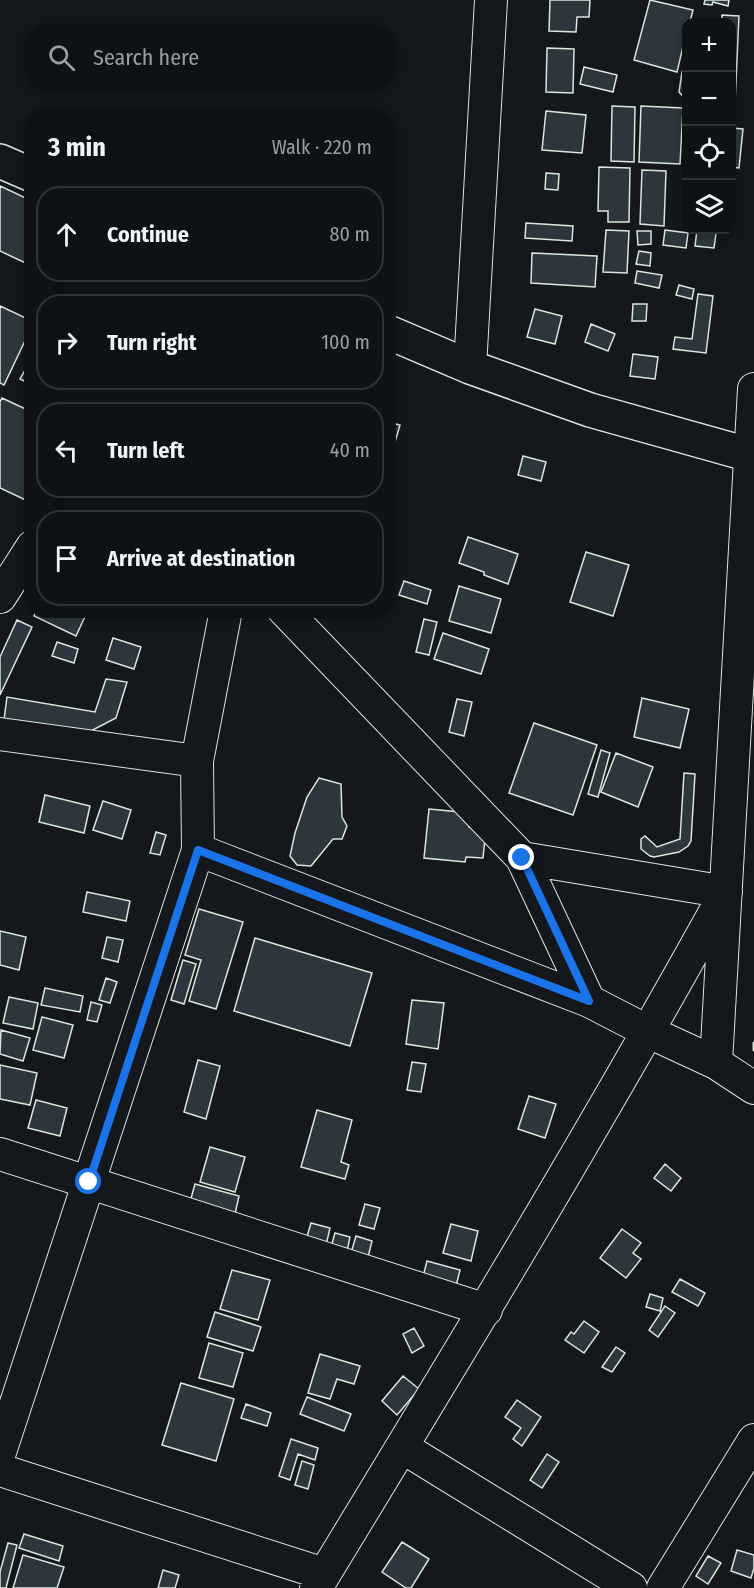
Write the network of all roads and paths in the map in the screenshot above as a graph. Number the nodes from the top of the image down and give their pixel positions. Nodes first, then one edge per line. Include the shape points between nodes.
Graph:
1 (491, 0) edge
2 (0, 161) edge
3 (24, 172) edge
4 (396, 336) edge
5 (470, 368) junction
6 (754, 389) edge
7 (752, 456) edge
8 (24, 560) edge
9 (0, 597) edge
10 (224, 618) edge
11 (292, 618) edge
12 (0, 734) edge
13 (197, 761) junction
14 (198, 850) junction
15 (522, 858) junction
16 (726, 892) junction
17 (589, 1001) junction
18 (649, 1032) junction
19 (716, 1063) junction
20 (754, 1088) edge
21 (0, 1154) edge
22 (89, 1182) junction
23 (486, 1310) junction
24 (754, 1440) edge
25 (402, 1447) junction
26 (0, 1452) edge
27 (0, 1470) edge
28 (320, 1581) edge
29 (631, 1588) edge
30 (663, 1588) edge

1 - 5 street
2 - 3 main road
4 - 5 main road
5 - 7 main road via 590,410
6 - 7 street
7 - 16 street
8 - 9 street
10 - 13 street
11 - 15 street
12 - 13 street
13 - 14 street
14 - 17 street
14 - 22 street
15 - 16 street
15 - 17 street
16 - 18 street
16 - 19 street
17 - 18 street
18 - 19 street
18 - 23 street
19 - 20 street
21 - 22 street
22 - 23 street
22 - 26 street
23 - 25 street
24 - 30 street
25 - 28 street
25 - 29 street
27 - 28 street

